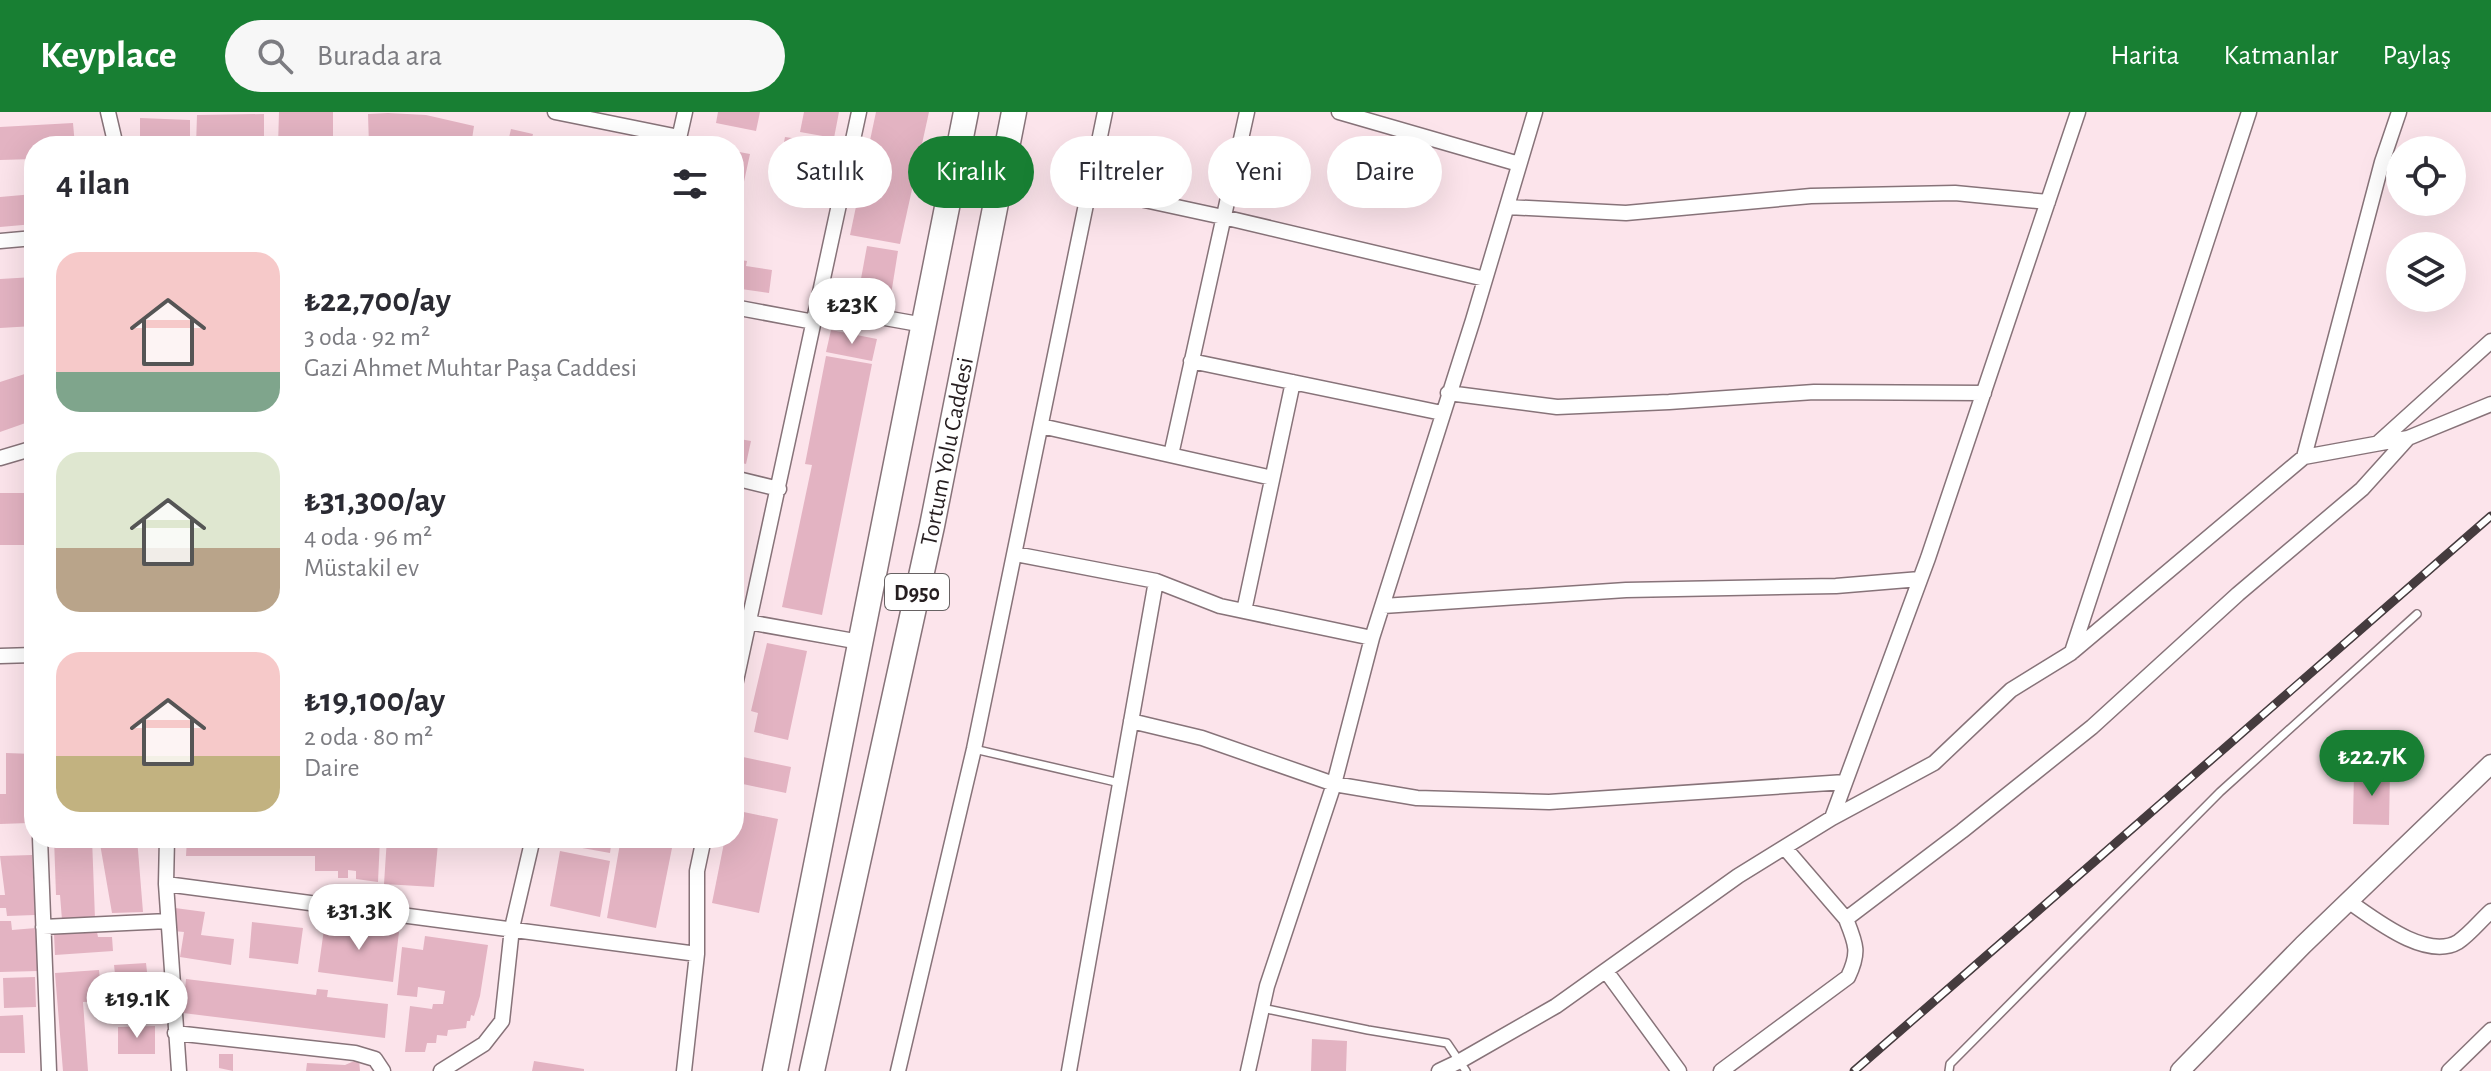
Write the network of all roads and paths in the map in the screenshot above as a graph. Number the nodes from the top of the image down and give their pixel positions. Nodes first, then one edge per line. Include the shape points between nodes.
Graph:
1 (108, 112) edge
2 (555, 112) edge
3 (685, 112) edge
4 (859, 112) edge
5 (966, 112) edge
6 (1014, 112) edge
7 (1105, 112) edge
8 (1247, 112) edge
9 (1339, 112) edge
10 (1535, 112) edge
11 (2078, 112) edge
12 (2249, 112) edge
13 (2399, 112) edge
14 (114, 136) edge
15 (657, 136) edge
16 (679, 136) edge
17 (1100, 136) edge
18 (1519, 164) junction
19 (2048, 202) junction
20 (1507, 207) junction
21 (1085, 208) edge
22 (1181, 208) edge
23 (1223, 217) junction
24 (24, 239) edge
25 (0, 241) edge
26 (1485, 279) junction
27 (818, 306) junction
28 (744, 309) edge
29 (814, 322) junction
30 (924, 325) junction
31 (2491, 341) edge
32 (1191, 361) junction
33 (1293, 382) junction
34 (1448, 393) junction
35 (1984, 393) junction
36 (2491, 404) edge
37 (1442, 413) junction
38 (1041, 426) junction
39 (2408, 438) junction
40 (2377, 444) junction
41 (24, 451) edge
42 (1171, 455) junction
43 (2304, 457) junction
44 (0, 458) edge
45 (1272, 478) junction
46 (744, 480) edge
47 (779, 489) junction
48 (1015, 554) junction
49 (1920, 579) junction
50 (1156, 581) junction
51 (1383, 606) junction
52 (1244, 611) junction
53 (2417, 614) dead end
54 (748, 622) junction
55 (1372, 638) junction
56 (744, 641) edge
57 (860, 642) junction
58 (2071, 653) junction
59 (24, 655) edge
60 (0, 656) edge
61 (1131, 721) junction
62 (974, 749) junction
63 (2491, 764) edge
64 (1845, 782) junction
65 (1120, 783) junction
66 (1334, 784) junction
67 (1832, 818) junction
68 (40, 848) edge
69 (167, 848) edge
70 (531, 848) edge
71 (702, 848) edge
72 (1785, 848) junction
73 (166, 884) junction
74 (2348, 901) junction
75 (2491, 911) edge
76 (1846, 919) junction
77 (168, 921) junction
78 (43, 927) junction
79 (512, 928) junction
80 (697, 954) junction
81 (1606, 971) junction
82 (1262, 1008) junction
83 (2491, 1030) edge
84 (175, 1033) junction
85 (1463, 1066) edge
86 (49, 1071) edge
87 (179, 1071) edge
88 (383, 1071) edge
89 (441, 1071) edge
90 (684, 1071) edge
91 (775, 1071) edge
92 (812, 1071) edge
93 (898, 1071) edge
94 (1069, 1071) edge
95 (1248, 1071) edge
96 (1439, 1071) edge
97 (1679, 1071) edge
98 (1721, 1071) edge
99 (1949, 1071) edge
100 (2180, 1071) edge
101 (2449, 1071) edge

1 - 14 street
2 - 15 street
3 - 16 street
4 - 27 street
5 - 30 highway, Tortum Yolu Caddesi / D950
6 - 92 highway, Tortum Yolu Caddesi / D950 via 932,526
7 - 17 street
8 - 23 street
9 - 18 street
10 - 18 street
11 - 19 street
12 - 58 street
13 - 43 street
18 - 20 street
19 - 20 street via 1955,193 1811,196 1626,213
19 - 35 street
20 - 26 street
21 - 38 street
22 - 23 street
23 - 26 street
23 - 32 street
24 - 25 street
26 - 34 street
27 - 29 street
27 - 30 street
28 - 29 street
29 - 47 street
30 - 57 highway, Tortum Yolu Caddesi / D950
31 - 40 street
32 - 33 street
32 - 42 street
33 - 37 street
33 - 45 street
34 - 35 street via 1557,407 1814,392
34 - 37 street
35 - 49 street
36 - 39 street
37 - 51 street
38 - 42 street
38 - 48 street
39 - 40 street
39 - 76 street via 2362,489 2092,727
40 - 43 street
41 - 44 street
42 - 45 street
43 - 58 street
45 - 52 street
46 - 47 street
47 - 54 street
48 - 50 street
48 - 62 street
49 - 51 street
49 - 64 street
50 - 52 street
50 - 61 street
51 - 55 street
52 - 55 street
53 - 99 lane via 2220,792 1950,1064
54 - 56 street
54 - 57 street
55 - 66 street
57 - 91 highway, Tortum Yolu Caddesi / D950
58 - 67 street via 2011,690 1934,763
59 - 60 street
61 - 65 street
61 - 66 street via 1202,738
62 - 65 lane
62 - 93 street
63 - 74 street
64 - 66 street via 1549,802 1417,798
64 - 67 street
65 - 94 street
66 - 82 street
67 - 72 street
68 - 78 street
69 - 73 street
70 - 79 street
71 - 80 street
72 - 76 street
72 - 81 street
73 - 77 street
73 - 79 street
74 - 75 street via 2401,936 2431,946 2456,943
74 - 100 street
76 - 98 street via 1857,959 1848,977
77 - 78 street
77 - 84 street
78 - 86 street
79 - 80 street
79 - 89 street via 502,1021 484,1044
80 - 90 street
81 - 85 street
81 - 97 street
82 - 85 lane via 1447,1043
82 - 95 street
83 - 101 street
84 - 87 street
84 - 88 street via 355,1053 375,1059
85 - 96 street

